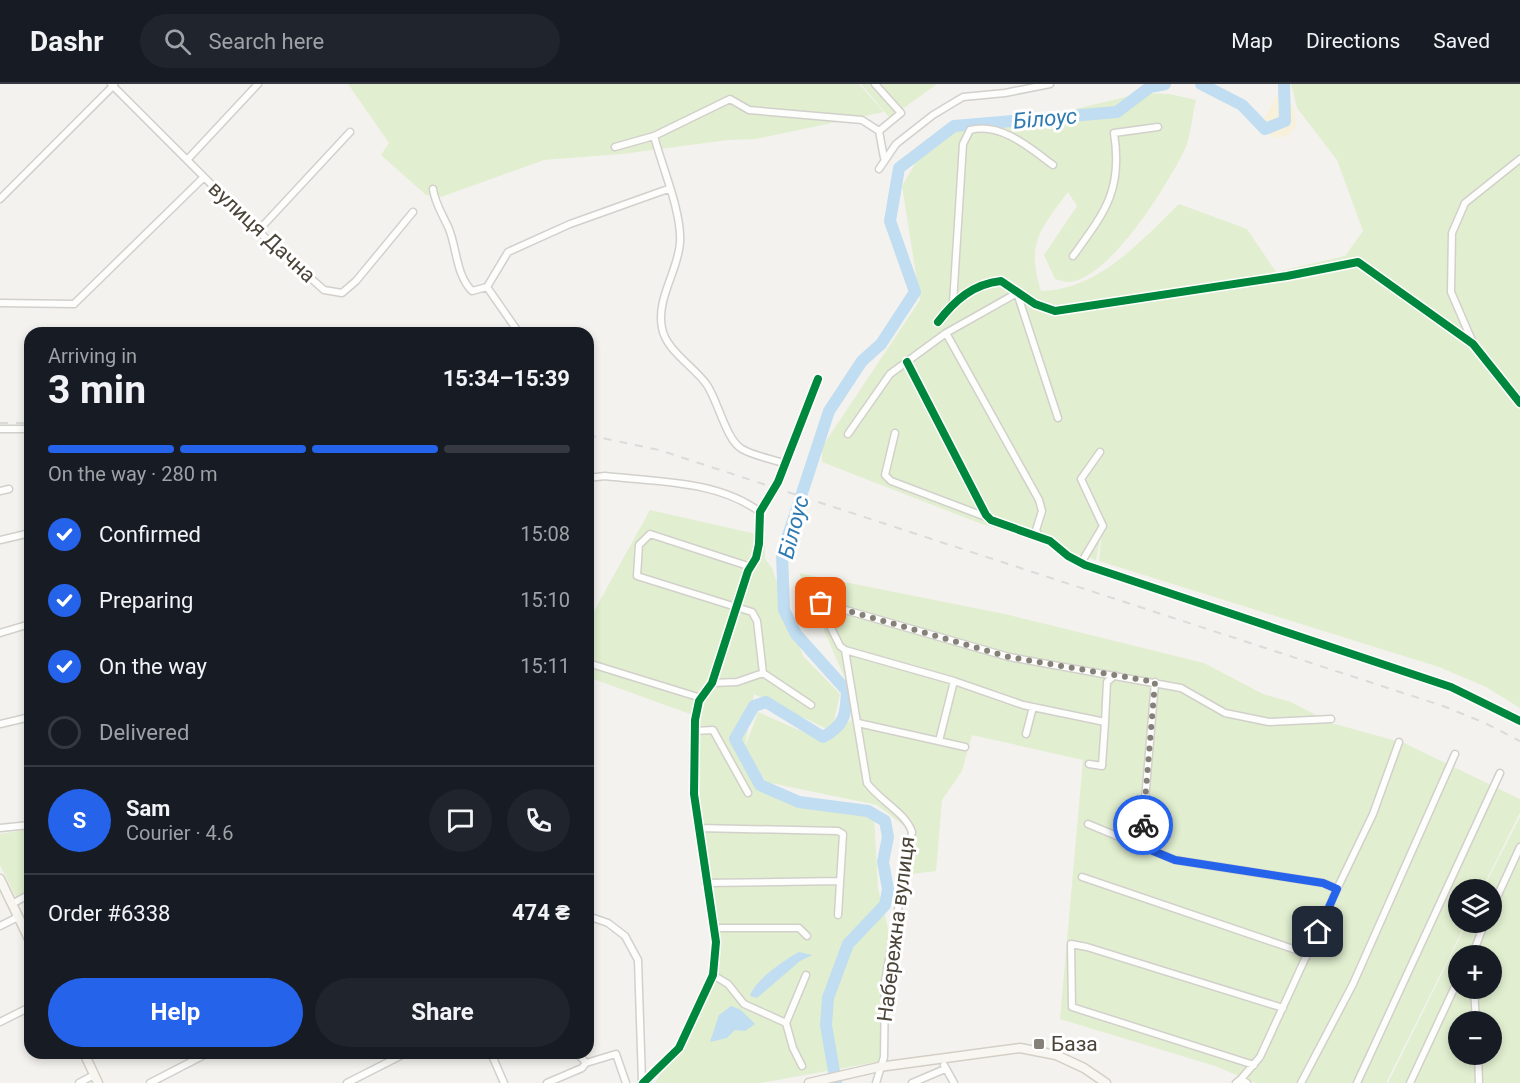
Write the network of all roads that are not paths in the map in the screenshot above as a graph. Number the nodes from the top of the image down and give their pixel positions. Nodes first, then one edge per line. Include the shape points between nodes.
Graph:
1 (258, 84) edge
2 (875, 84) edge
3 (1003, 84) edge
4 (1050, 84) edge
5 (113, 85) edge
6 (1005, 93) junction
7 (1158, 127) dead end
8 (351, 132) dead end
9 (879, 132) junction
10 (654, 136) junction
11 (615, 147) dead end
12 (884, 158) junction
13 (1520, 159) edge
14 (188, 160) junction
15 (1053, 165) dead end
16 (879, 169) dead end
17 (204, 177) junction
18 (433, 189) dead end
19 (668, 189) junction
20 (0, 199) edge
21 (413, 212) dead end
22 (258, 231) junction
23 (1073, 256) dead end
24 (487, 287) junction
25 (1017, 293) junction
26 (0, 303) edge
27 (953, 303) junction
28 (938, 322) dead end
29 (515, 327) edge
30 (946, 333) junction
31 (1473, 344) junction
32 (907, 362) junction
33 (818, 379) dead end
34 (1520, 404) edge
35 (1058, 418) dead end
36 (0, 429) edge
37 (24, 429) edge
38 (895, 433) dead end
39 (848, 434) dead end
40 (1100, 452) dead end
41 (786, 464) junction
42 (594, 477) edge
43 (9, 489) dead end
44 (0, 490) edge
45 (760, 512) junction
46 (987, 517) junction
47 (24, 534) edge
48 (1039, 537) junction
49 (0, 540) edge
50 (1081, 563) junction
51 (751, 567) junction
52 (819, 604) junction
53 (738, 606) junction
54 (806, 612) dead end
55 (24, 626) edge
56 (0, 633) edge
57 (844, 650) junction
58 (594, 665) edge
59 (763, 673) junction
60 (1115, 675) junction
61 (954, 681) junction
62 (712, 682) junction
63 (1155, 682) junction
64 (701, 698) junction
65 (811, 705) dead end
66 (1033, 707) junction
67 (24, 718) edge
68 (1331, 719) dead end
69 (1520, 720) edge
70 (1105, 722) junction
71 (858, 723) junction
72 (0, 724) edge
73 (695, 731) junction
74 (1026, 734) dead end
75 (939, 741) junction
76 (1399, 742) dead end
77 (965, 747) dead end
78 (1455, 754) dead end
79 (1089, 764) dead end
80 (1500, 773) dead end
81 (748, 793) dead end
82 (1088, 824) dead end
83 (24, 826) edge
84 (0, 828) edge
85 (698, 828) junction
86 (1141, 846) junction
87 (1520, 847) edge
88 (1082, 877) dead end
89 (0, 879) edge
90 (840, 881) junction
91 (706, 882) junction
92 (1502, 886) edge
93 (1337, 889) junction
94 (24, 897) edge
95 (12, 904) junction
96 (838, 915) dead end
97 (18, 917) junction
98 (594, 918) edge
99 (0, 926) edge
100 (714, 928) junction
101 (24, 929) edge
102 (807, 936) dead end
103 (1308, 954) junction
104 (713, 975) junction
105 (806, 975) dead end
106 (1449, 999) edge
107 (1283, 1008) junction
108 (24, 1010) edge
109 (0, 1022) edge
110 (786, 1023) junction
111 (87, 1059) edge
112 (196, 1059) edge
113 (394, 1059) edge
114 (493, 1059) edge
115 (582, 1059) edge
116 (586, 1064) junction
117 (944, 1064) junction
118 (1254, 1065) junction
119 (1478, 1065) edge
120 (802, 1066) dead end
121 (879, 1067) junction
122 (96, 1079) edge
123 (642, 1082) edge
124 (812, 1082) edge
125 (1242, 1082) edge
126 (79, 1083) edge
127 (150, 1083) edge
128 (347, 1083) edge
129 (504, 1083) edge
130 (547, 1083) edge
131 (626, 1083) edge
132 (876, 1083) edge
133 (912, 1083) edge
134 (954, 1083) edge
135 (1106, 1083) edge
136 (1301, 1083) edge
137 (1357, 1083) edge
138 (1410, 1083) edge
139 (1479, 1083) edge

1 - 14 street
2 - 9 street via 901,114
3 - 6 street
4 - 6 street
5 - 14 street, вулиця Дачна
5 - 20 street
6 - 12 street via 963,97 933,115
7 - 23 street via 1114,133 1118,163 1105,212
8 - 22 street
9 - 10 street via 862,120 749,110 730,99
9 - 12 street
10 - 11 street
10 - 19 street
12 - 16 street
13 - 31 street via 1465,202 1452,232 1451,292
14 - 17 street, вулиця Дачна
15 - 27 street via 1021,141 992,129 970,130 963,144
17 - 22 street, вулиця Дачна
17 - 26 street via 74,304
18 - 24 street via 465,284 472,291
19 - 24 street via 570,224 508,252
19 - 41 street via 678,215 680,243 662,307 662,329 707,385 727,430 740,448
21 - 22 street, вулиця Дачна via 342,293 324,290
24 - 29 street
25 - 27 street via 1001,281 983,283
25 - 30 street
25 - 31 street via 1055,311 1358,262
25 - 35 street
27 - 28 street
30 - 32 street
30 - 48 street via 1039,500
31 - 34 street
32 - 39 street via 890,374
32 - 46 street
33 - 41 street
36 - 37 street
38 - 46 street via 885,475 891,481
40 - 50 street via 1081,479 1103,526
41 - 45 street
42 - 45 street via 715,489
43 - 44 street
45 - 51 street via 759,544
46 - 48 street
47 - 49 street
48 - 50 street
50 - 69 street via 1451,687
51 - 53 street
51 - 53 street via 650,534 639,545 637,576
52 - 54 street
52 - 57 street, Набережна вулиця
52 - 60 street via 1009,657
53 - 59 street via 752,612 757,621
53 - 62 street
55 - 56 street
57 - 61 street
57 - 71 street, Набережна вулиця
58 - 64 street
59 - 62 street via 737,682
59 - 65 street
60 - 63 street
60 - 70 street via 1107,682
61 - 66 street
61 - 75 street
62 - 64 street
63 - 68 street via 1182,688 1225,713 1269,722
63 - 86 street
64 - 73 street
66 - 70 street
66 - 74 street
67 - 72 street
70 - 79 street via 1102,766
71 - 75 street
71 - 121 street, Набережна вулиця via 867,783 877,797 909,824 912,832 885,981 884,1057
73 - 81 street via 713,730
73 - 85 street
75 - 77 street
76 - 93 street via 1373,814
78 - 136 street via 1353,984
80 - 137 street
82 - 86 street
83 - 84 street
85 - 90 street via 838,831 843,834
85 - 91 street
86 - 93 street via 1175,860 1323,883
87 - 92 street
88 - 103 street
89 - 95 main road
90 - 91 street
90 - 96 street
91 - 100 street
93 - 103 street
94 - 95 street
95 - 97 main road
97 - 99 street
97 - 101 main road
98 - 123 street via 625,936 638,960
100 - 102 street via 799,928
100 - 104 street
103 - 107 street
104 - 110 street via 728,984 744,1004
104 - 123 street via 679,1048
105 - 110 street
106 - 138 street
107 - 118 street
107 - 118 street via 1071,944 1071,1007
108 - 109 street
110 - 120 street
111 - 122 main road
112 - 127 street
113 - 128 street
114 - 129 street
115 - 116 street
116 - 130 street
116 - 131 street via 616,1054
117 - 121 main road
117 - 133 street
117 - 134 street
117 - 135 main road via 1004,1050 1033,1049 1073,1062
118 - 125 street
119 - 139 street
121 - 124 main road
121 - 132 street, Набережна вулиця
122 - 126 street

